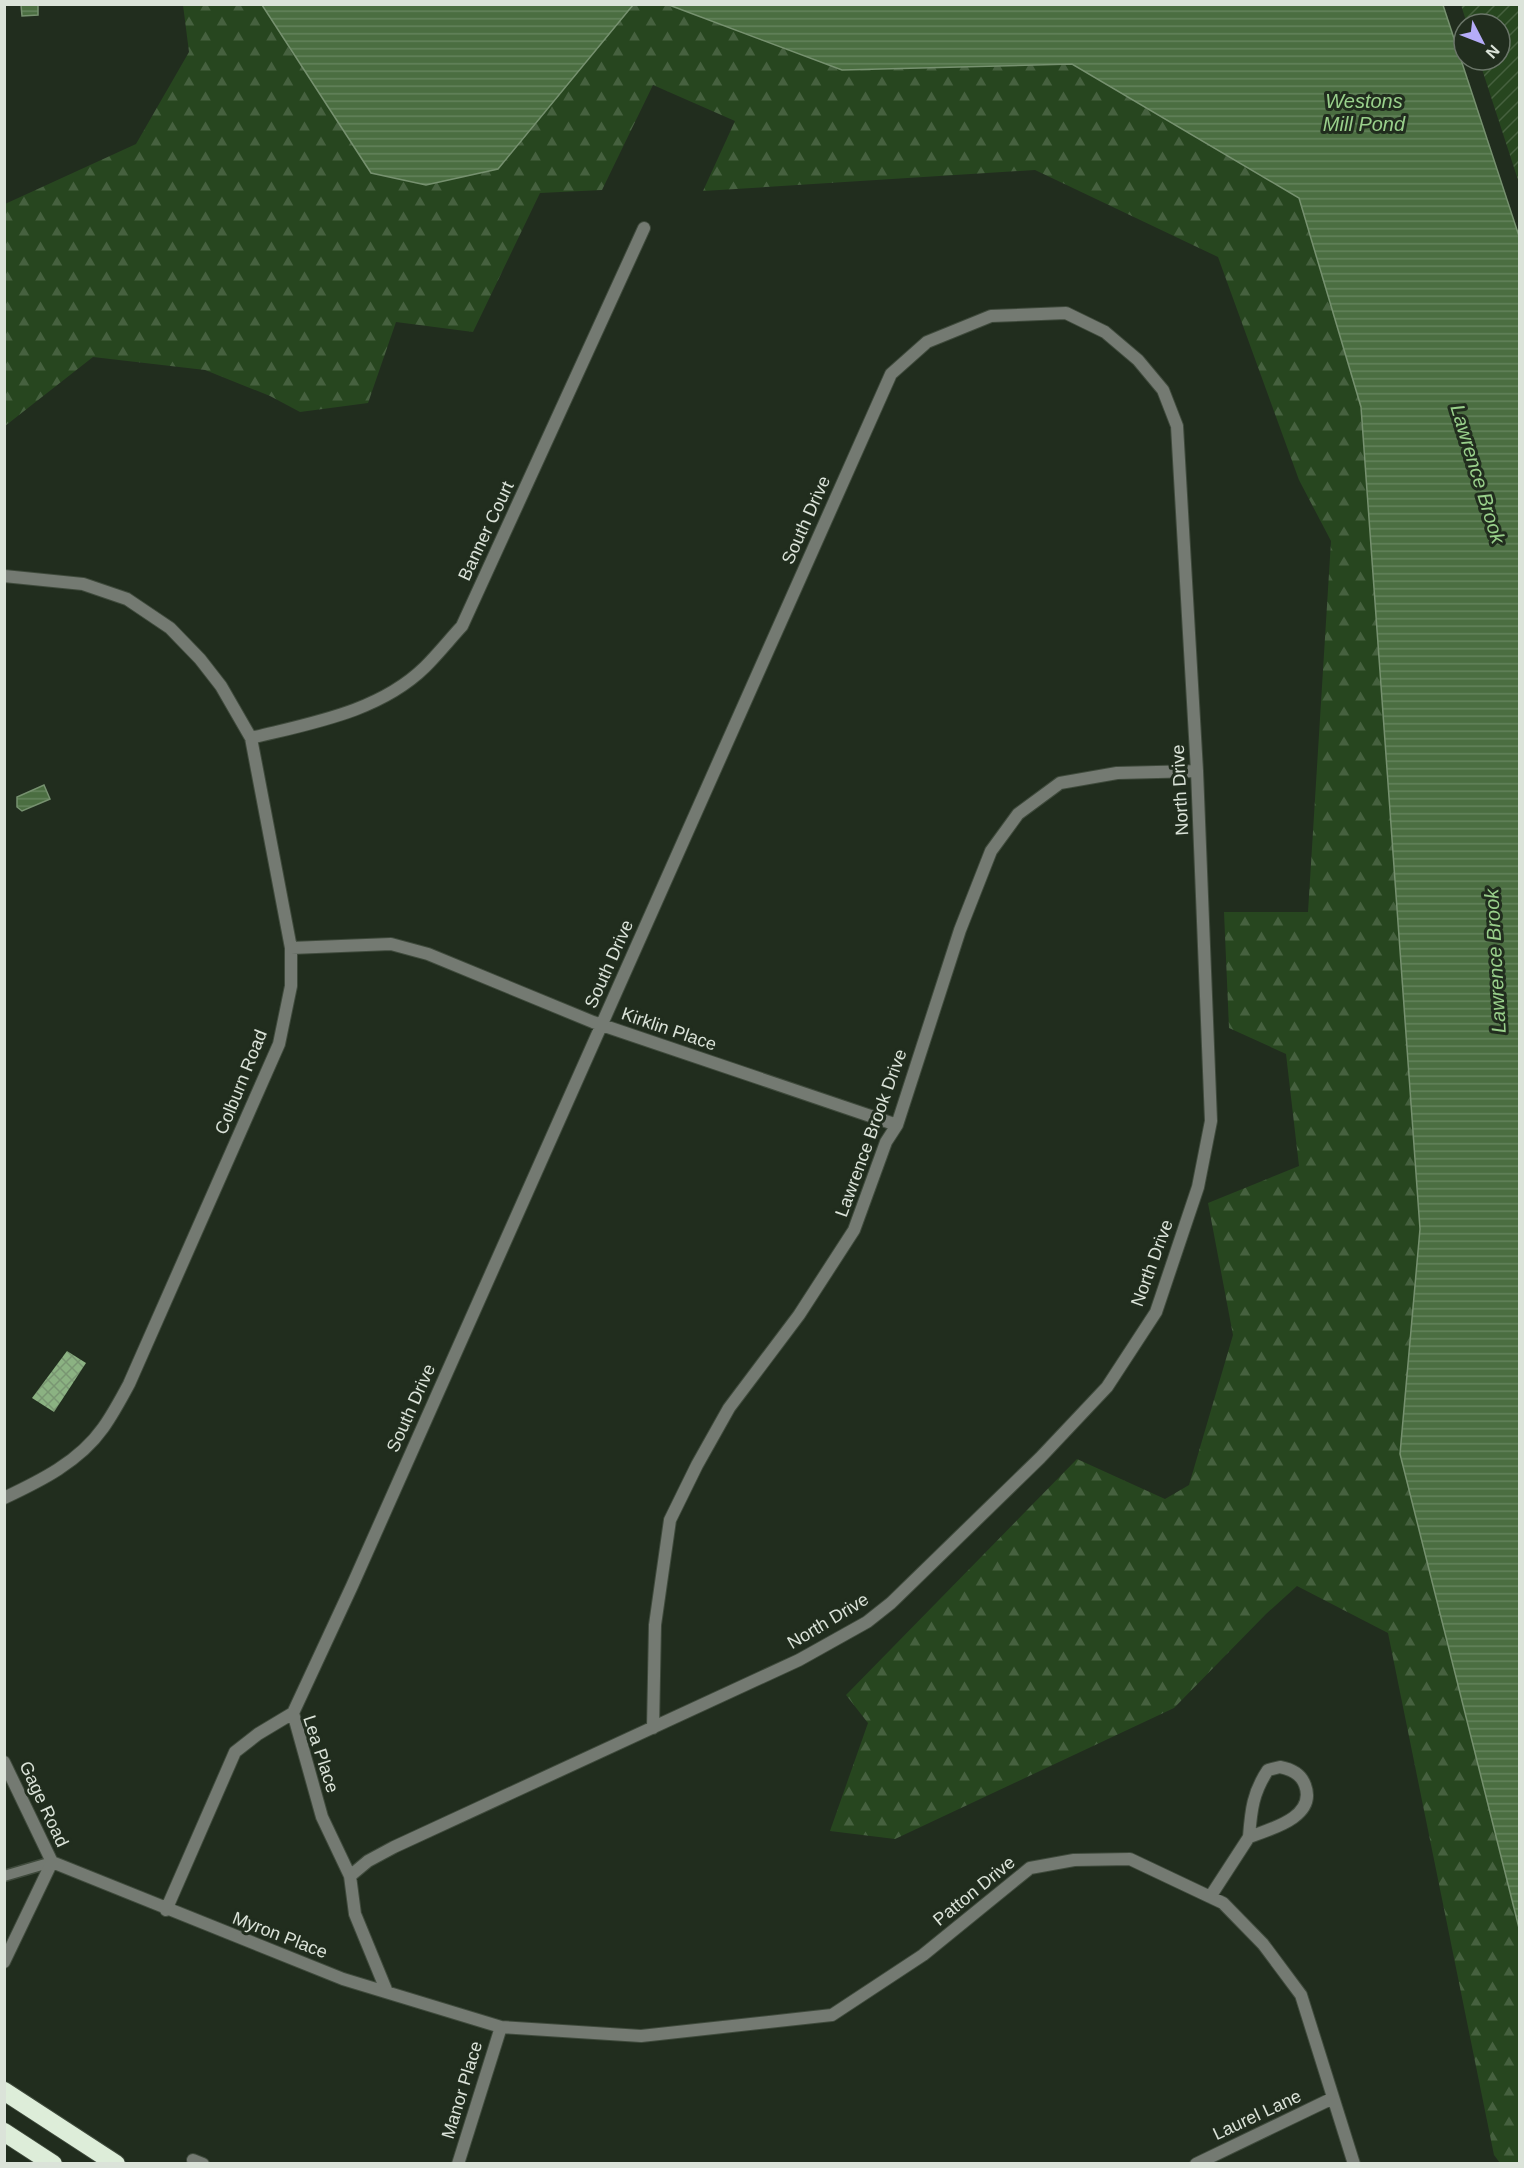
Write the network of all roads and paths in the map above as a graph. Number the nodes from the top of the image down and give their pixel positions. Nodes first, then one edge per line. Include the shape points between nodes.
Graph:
1 (644, 228) dead end
2 (1033, 315) joint
3 (4, 576) edge
4 (251, 738) junction
5 (1197, 771) junction
6 (291, 948) junction
7 (601, 1025) junction
8 (897, 1125) junction
9 (4, 1498) edge
10 (292, 1713) junction
11 (653, 1728) junction
12 (4, 1762) edge
13 (1249, 1837) junction
14 (52, 1862) junction
15 (4, 1876) edge
16 (350, 1876) junction
17 (1210, 1897) junction
18 (166, 1910) junction
19 (4, 1962) edge
20 (387, 1992) junction
21 (501, 2027) junction
22 (4, 2091) edge
23 (1333, 2098) junction
24 (4, 2132) edge
25 (53, 2163) edge
26 (116, 2163) edge
27 (458, 2163) edge
28 (1196, 2163) edge
29 (1354, 2163) edge

1 - 4 street, Banner Court via 462,626 424,668 400,686 344,715
2 - 5 street, North Drive via 1066,313 1105,332 1138,360 1163,390 1177,426
2 - 7 street, South Drive via 991,316 938,337 927,342 891,375
3 - 4 street, Colburn Road via 83,584 128,599 170,628 200,659
4 - 6 street, Colburn Road
5 - 8 street, Lawrence Brook Drive via 1117,773 1060,783 1018,814 991,851 960,930
5 - 11 street, North Drive via 1211,1121 1198,1187 1156,1312 1107,1387 891,1603 867,1622 799,1660
6 - 7 street, Kirklin Place via 391,944 428,954
6 - 9 street, Colburn Road via 291,986 279,1044 129,1384 102,1430 74,1459
7 - 8 street, Kirklin Place
7 - 10 street, South Drive
8 - 11 street, Lawrence Brook Drive via 886,1142 854,1230 799,1315 729,1408 670,1520 655,1625
10 - 16 street, Lea Place via 322,1817
10 - 18 street, Lea Place via 235,1752
11 - 16 street, North Drive via 394,1847
12 - 14 street, Gage Road
13 - 13 street via 1283,1824 1302,1811 1308,1793 1296,1773 1280,1767 1268,1770 1252,1801
13 - 17 street
14 - 15 lane
14 - 18 street, Myron Place
14 - 19 street
16 - 20 street, Lea Place via 355,1914
17 - 21 street, Patton Drive via 1130,1859 1074,1860 1030,1868 923,1954 832,2015 641,2036
17 - 23 street, Patton Drive via 1223,1903 1263,1944 1301,1995
18 - 20 street, Myron Place via 343,1979
20 - 21 street, Myron Place
21 - 27 street, Manor Place
22 - 26 highway
23 - 28 street, Laurel Lane
23 - 29 street, Patton Drive
24 - 25 highway

